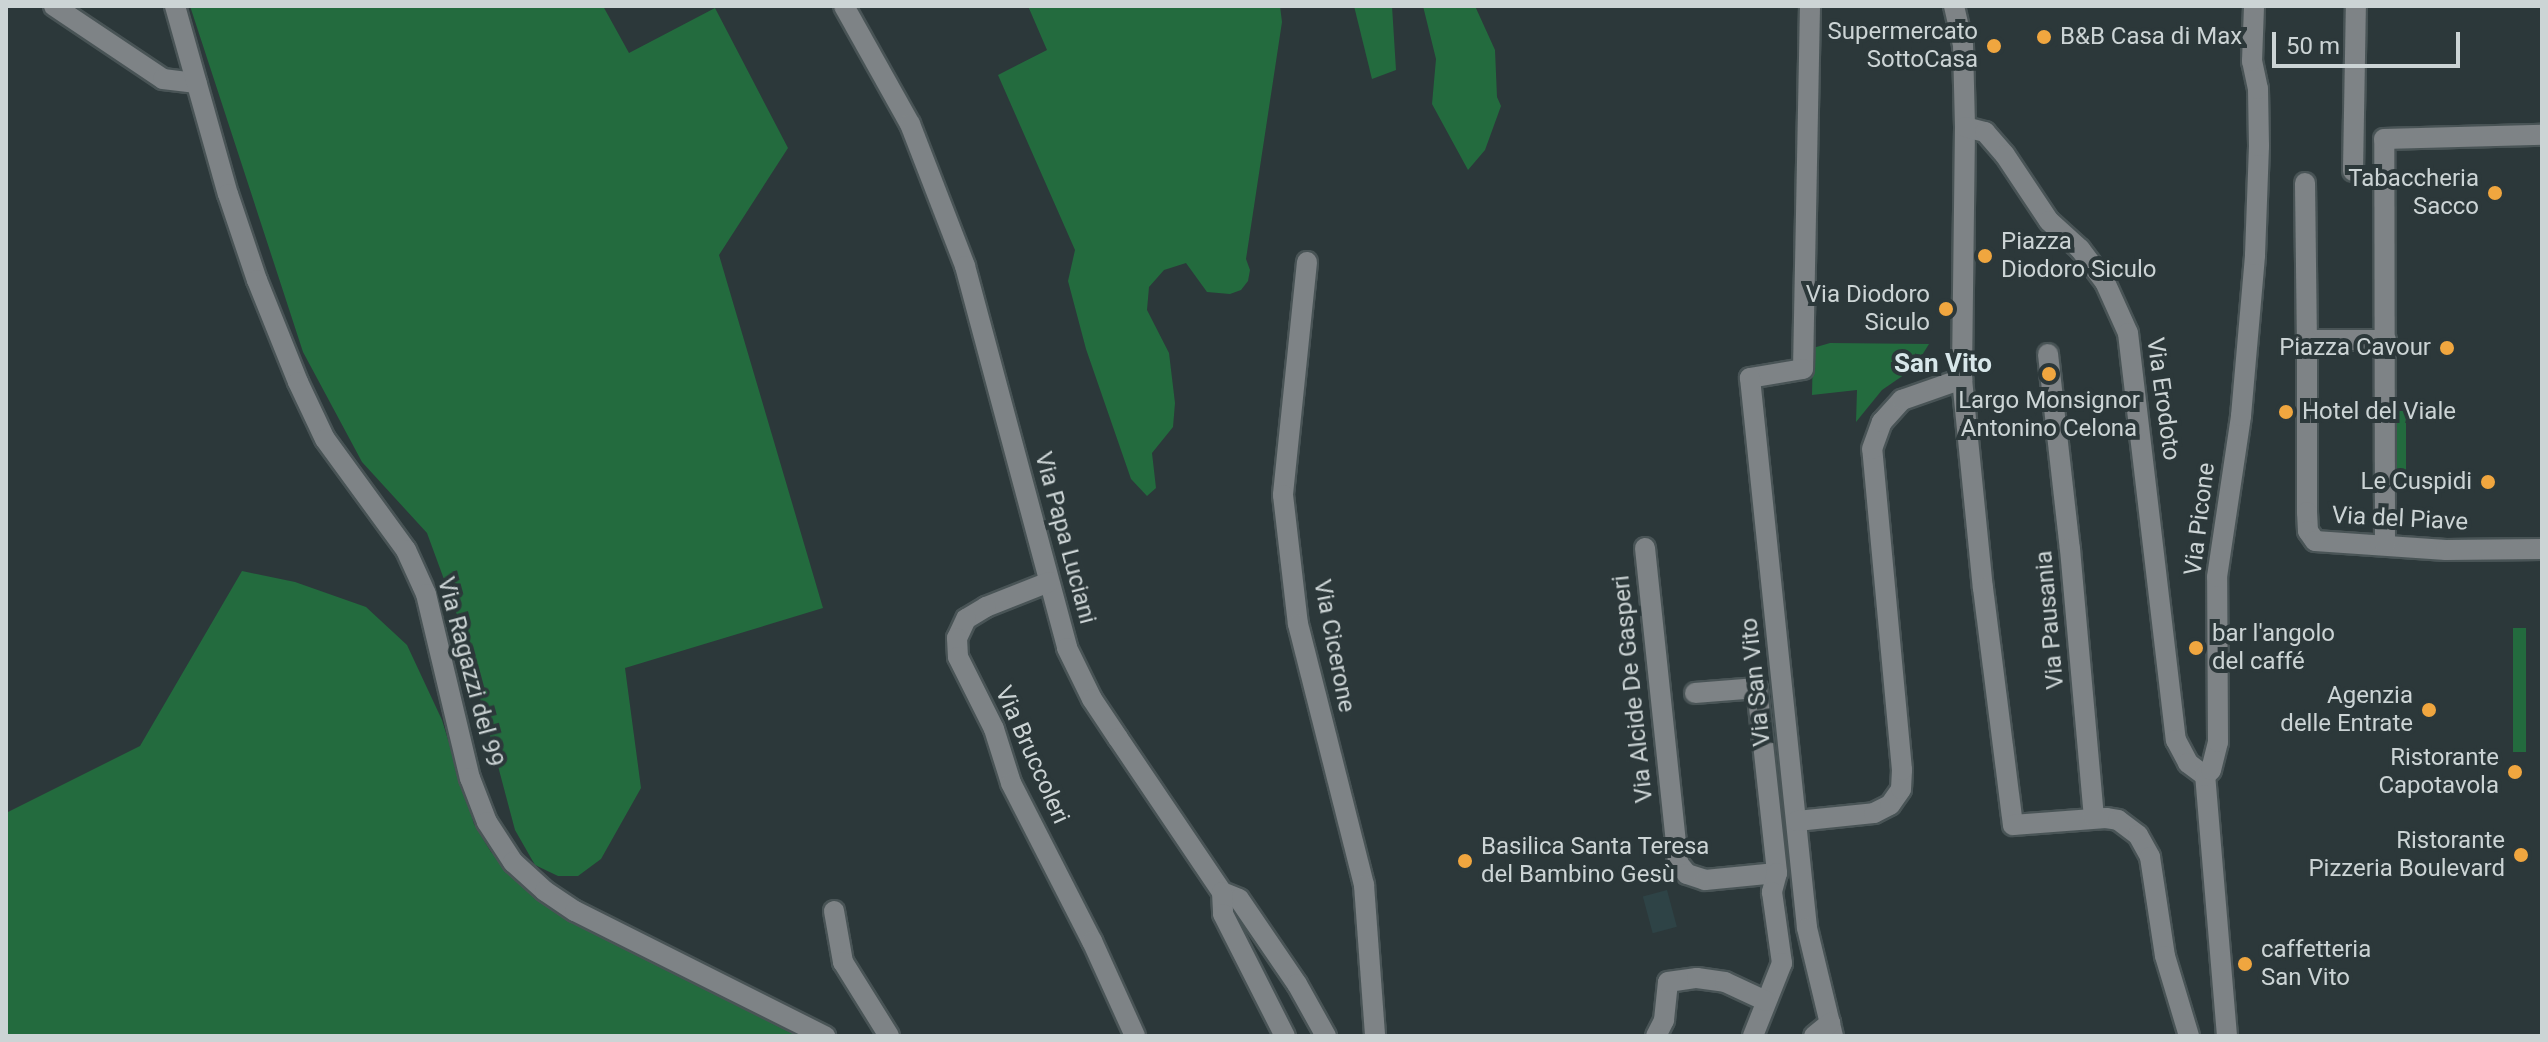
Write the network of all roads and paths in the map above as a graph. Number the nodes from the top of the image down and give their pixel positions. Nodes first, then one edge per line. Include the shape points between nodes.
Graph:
1 (54, 6) edge
2 (175, 6) edge
3 (844, 6) edge
4 (1810, 6) edge
5 (1954, 6) edge
6 (2254, 6) edge
7 (2356, 6) edge
8 (197, 83) junction
9 (1965, 127) junction
10 (2542, 135) edge
11 (2353, 171) dead end
12 (2305, 183) dead end
13 (1307, 262) dead end
14 (2307, 340) junction
15 (2386, 340) junction
16 (2048, 354) dead end
17 (1962, 379) junction
18 (2385, 545) junction
19 (1645, 548) dead end
20 (2542, 549) edge
21 (1049, 582) junction
22 (1695, 693) dead end
23 (2205, 776) junction
24 (2094, 818) junction
25 (1797, 821) junction
26 (1777, 873) junction
27 (1222, 892) junction
28 (834, 911) dead end
29 (1766, 1001) junction
30 (1825, 1032) edge
31 (825, 1036) edge
32 (889, 1036) edge
33 (1135, 1036) edge
34 (1285, 1036) edge
35 (1326, 1036) edge
36 (1375, 1036) edge
37 (1656, 1036) edge
38 (1753, 1036) edge
39 (2189, 1036) edge
40 (2227, 1036) edge

1 - 8 street via 163,79
2 - 8 street, Via Ragazzi del 99
3 - 21 street, Via Papa Luciani via 910,124 965,266
4 - 25 street, Via San Vito via 1803,369 1750,378
5 - 9 street via 1963,45
6 - 23 street, Via Picone via 2259,146 2255,255 2241,416 2217,577 2218,742
7 - 11 street
8 - 31 street, Via Ragazzi del 99 via 257,280 298,382 325,439 406,550 426,594 470,778 487,822 513,862 575,911
9 - 17 street
9 - 23 street, Via Erodoto via 1985,132 2049,221 2080,249 2105,282 2128,333 2176,740 2188,763
10 - 15 street via 2384,139
12 - 14 street, Via del Piave
13 - 36 street, Via Cicerone via 1283,495 1298,624 1364,885
14 - 15 street
14 - 18 street, Via del Piave via 2308,531 2315,541
15 - 18 street
16 - 24 street, Via Pausania
17 - 24 street via 2013,825
17 - 25 street via 1902,400 1882,422 1872,449 1901,789 1890,805 1874,813
18 - 20 street, Via del Piave
19 - 26 street, Via Alcide De Gasperi via 1678,863 1687,874 1705,880
21 - 27 street, Via Papa Luciani via 1067,648 1092,699
21 - 33 street, Via Bruccoleri via 966,619 957,638 958,657 994,729 1011,783
22 - 26 street via 1757,688
23 - 40 street, Via Picone
24 - 39 street via 2118,820 2146,845 2165,956
25 - 30 street via 1807,928
26 - 29 street via 1772,892 1782,963
27 - 34 street via 1223,914
27 - 35 street, Via Papa Luciani via 1239,899
28 - 32 street via 843,962
29 - 37 street via 1725,982 1668,982 1664,1020
29 - 38 street

